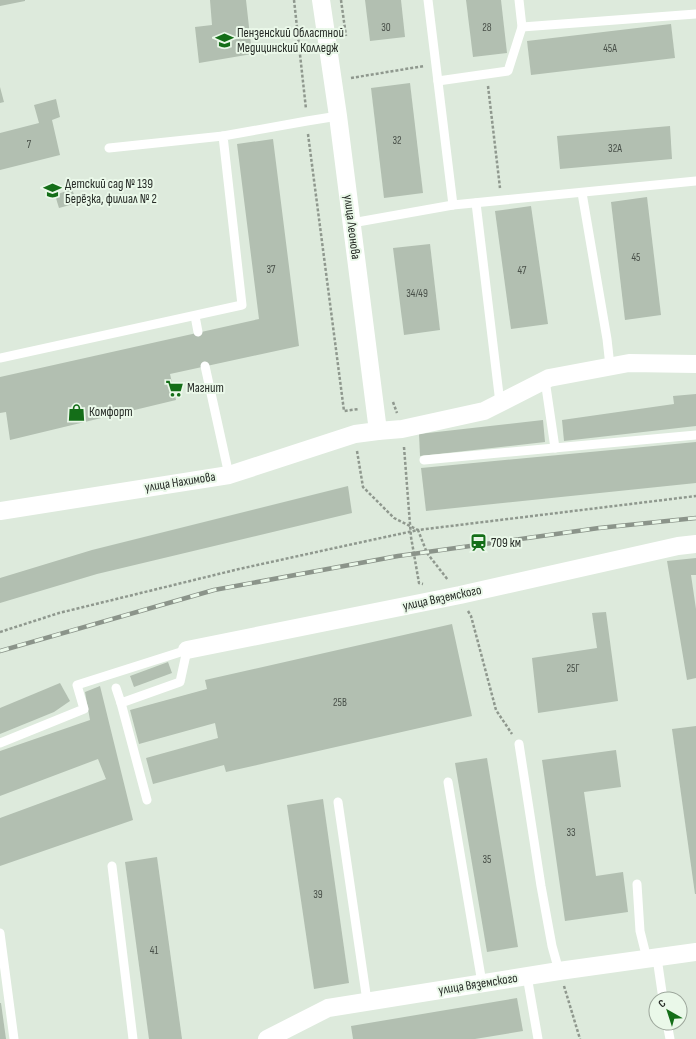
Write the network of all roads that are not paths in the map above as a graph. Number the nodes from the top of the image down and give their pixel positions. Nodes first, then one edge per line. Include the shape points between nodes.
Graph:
1 (321, 0) edge
2 (428, 0) edge
3 (518, 0) edge
4 (696, 14) edge
5 (522, 27) junction
6 (438, 81) junction
7 (338, 116) junction
8 (223, 136) junction
9 (109, 148) dead end
10 (696, 181) edge
11 (582, 192) junction
12 (476, 203) junction
13 (453, 205) junction
14 (352, 223) junction
15 (195, 316) junction
16 (198, 332) dead end
17 (0, 358) edge
18 (696, 364) edge
19 (205, 366) dead end
20 (610, 366) junction
21 (545, 380) junction
22 (500, 403) junction
23 (378, 431) junction
24 (696, 435) edge
25 (555, 448) junction
26 (424, 460) dead end
27 (230, 475) junction
28 (0, 511) edge
29 (696, 544) edge
30 (187, 650) junction
31 (116, 688) dead end
32 (121, 703) junction
33 (0, 743) edge
34 (519, 744) road end
35 (448, 782) dead end
36 (147, 800) dead end
37 (338, 802) dead end
38 (112, 866) dead end
39 (637, 884) dead end
40 (0, 933) edge
41 (696, 952) edge
42 (652, 959) junction
43 (559, 971) junction
44 (528, 976) junction
45 (482, 983) junction
46 (662, 991) edge
47 (367, 1001) junction
48 (14, 1039) edge
49 (133, 1039) edge
50 (267, 1039) edge
51 (538, 1039) edge

1 - 7 street, улица Леонова
2 - 6 lane
3 - 5 lane
4 - 5 lane
5 - 6 lane via 508,71
6 - 13 lane
7 - 8 lane
7 - 14 street, улица Леонова
8 - 9 lane
8 - 15 lane via 242,305
10 - 11 lane
11 - 12 lane
11 - 20 lane
12 - 13 lane
12 - 22 lane
13 - 14 lane
14 - 23 street, улица Леонова
15 - 16 lane
15 - 17 lane
18 - 20 street via 629,363
19 - 27 lane
20 - 21 street
21 - 22 street
21 - 25 lane
22 - 23 street via 484,411 402,429
23 - 27 street, улица Нахимова via 355,434
24 - 25 lane
25 - 26 lane
27 - 28 street, улица Нахимова
29 - 30 street, улица Вяземского
30 - 32 lane via 180,682
30 - 33 lane via 77,685 84,709
31 - 32 lane
32 - 36 lane
34 - 43 lane via 541,886
35 - 45 lane
37 - 47 lane
38 - 49 lane
39 - 42 lane via 640,931
40 - 48 lane
41 - 42 street, улица Вяземского
42 - 43 street, улица Вяземского
42 - 46 lane
43 - 44 street, улица Вяземского
44 - 45 street, улица Вяземского
44 - 51 lane
45 - 47 street, улица Вяземского
47 - 50 street, улица Вяземского via 328,1008

